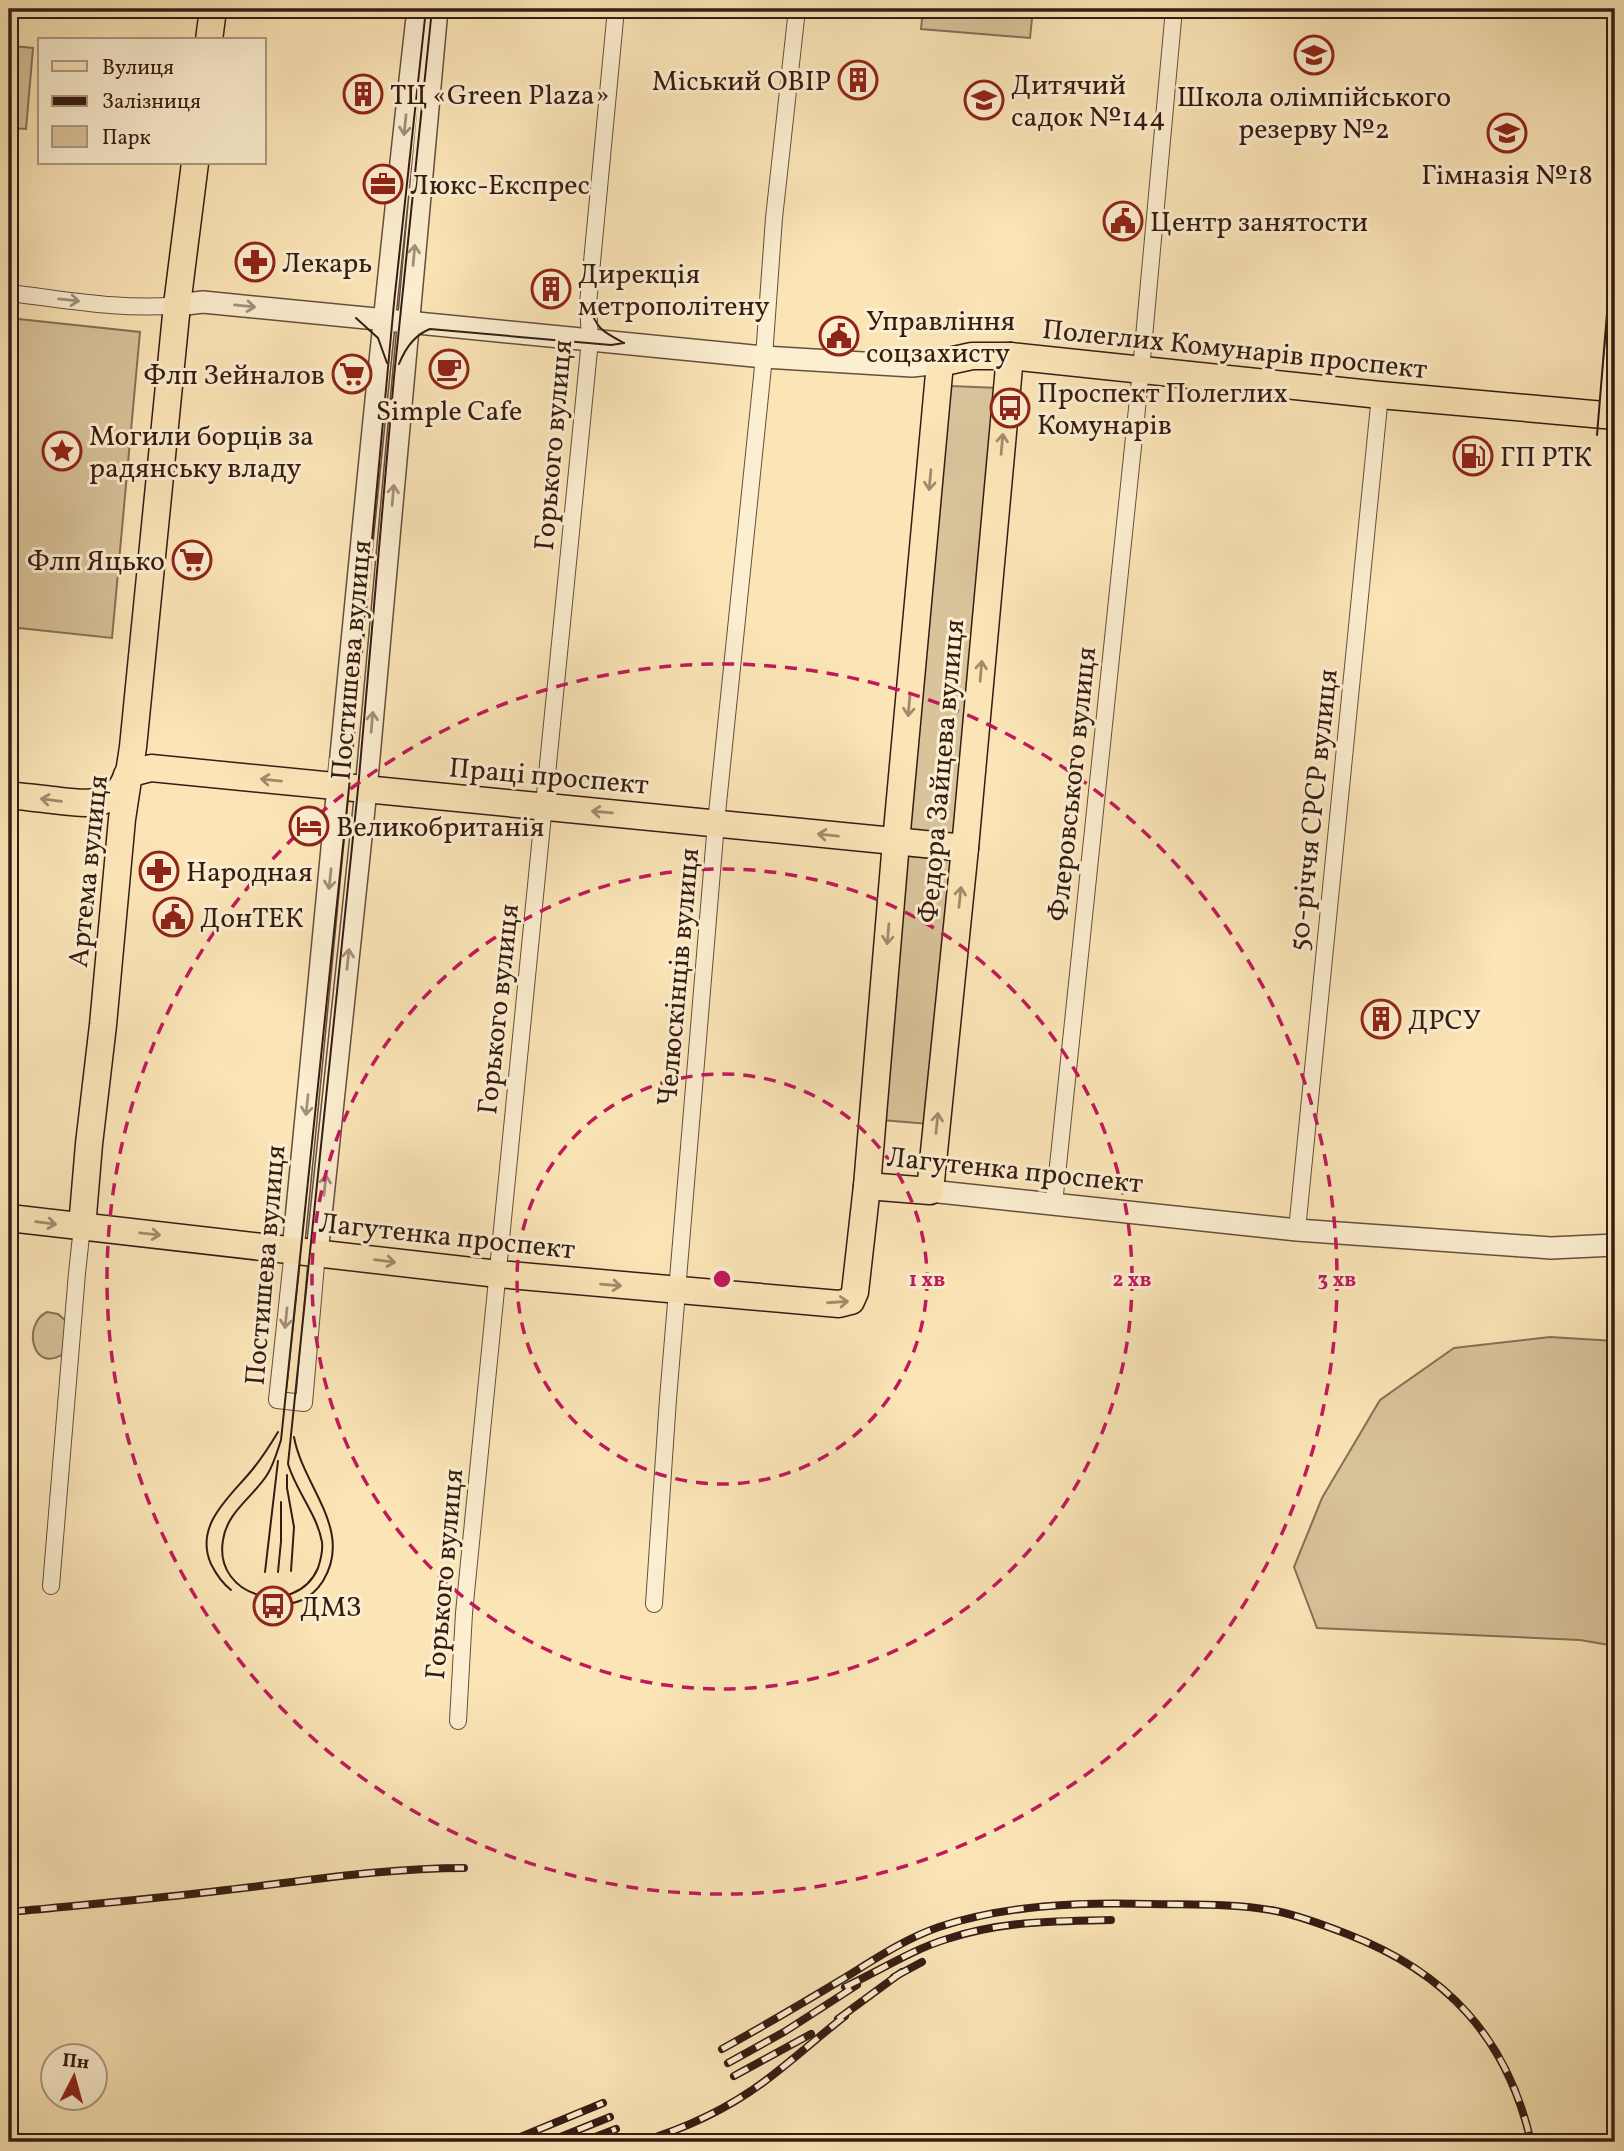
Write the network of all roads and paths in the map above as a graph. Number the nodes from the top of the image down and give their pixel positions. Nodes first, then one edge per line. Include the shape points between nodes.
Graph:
1 (213, 9) edge
2 (418, 9) edge
3 (437, 9) edge
4 (616, 9) edge
5 (797, 9) edge
6 (1174, 9) edge
7 (209, 38) edge
8 (195, 164) edge
9 (9, 293) edge
10 (177, 305) junction
11 (395, 322) junction
12 (1615, 328) edge
13 (590, 340) junction
14 (764, 356) junction
15 (1010, 356) junction
16 (940, 363) junction
17 (1141, 370) junction
18 (1380, 396) junction
19 (1611, 416) edge
20 (128, 774) junction
21 (339, 787) junction
22 (366, 790) junction
23 (9, 795) edge
24 (543, 806) junction
25 (716, 823) junction
26 (896, 842) junction
27 (965, 848) junction
28 (867, 1186) junction
29 (930, 1191) junction
30 (1054, 1204) junction
31 (9, 1218) edge
32 (82, 1227) junction
33 (1297, 1230) junction
34 (1615, 1245) edge
35 (305, 1252) junction
36 (498, 1274) junction
37 (677, 1290) junction
38 (51, 1586) dead end
39 (654, 1604) dead end
40 (458, 1721) dead end

1 - 7 main road
2 -> 11 street, Постишева вулиця
11 -> 3 street, Постишева вулиця
4 - 13 street, Горького вулиця via 588,304
5 - 14 street, Челюскінців вулиця
6 - 17 street
8 - 10 main road, Артема вулиця
9 -> 10 street via 154,308
10 -> 11 street via 202,302
10 - 20 main road, Артема вулиця
11 - 13 street
11 - 21 street, Постишева вулиця
22 -> 11 street, Постишева вулиця
12 - 19 street
13 - 14 street, Полеглих Комунарів проспект
13 - 24 street, Горького вулиця
14 - 16 street, Полеглих Комунарів проспект via 912,366
14 - 25 street, Челюскінців вулиця
15 - 16 main road, Полеглих Комунарів проспект via 972,356
15 - 17 main road, Полеглих Комунарів проспект
27 -> 15 main road, Федора Зайцева вулиця
16 -> 26 main road, Федора Зайцева вулиця
17 - 18 main road, Полеглих Комунарів проспект
17 - 30 street, Флеровського вулиця
18 - 19 main road, Полеглих Комунарів проспект
18 - 33 street, 50-річчя СРСР вулиця
21 -> 20 main road, Праці проспект via 151,768
20 -> 23 main road via 118,792 89,804
20 - 32 main road, Артема вулиця
21 - 22 main road, Праці проспект
21 -> 35 street, Постишева вулиця
22 - 24 main road, Праці проспект
35 -> 22 street, Постишева вулиця
25 -> 24 main road, Праці проспект
24 - 36 street, Горького вулиця
26 -> 25 main road, Праці проспект
25 - 37 street, Челюскінців вулиця
26 - 27 main road, Праці проспект
26 -> 28 main road, Федора Зайцева вулиця
29 -> 27 main road, Федора Зайцева вулиця
28 - 29 main road, Лагутенка проспект
37 -> 28 main road, Лагутенка проспект via 839,1304 851,1301
29 - 30 street, Лагутенка проспект
30 - 33 street, Лагутенка проспект
31 -> 32 main road, Лагутенка проспект
32 -> 35 main road, Лагутенка проспект
32 - 38 street, Артема вулиця
33 - 34 street, Лагутенка проспект via 1551,1248
35 -> 35 street, Постишева вулиця via 277,1400 304,1403
35 -> 36 main road, Лагутенка проспект
36 -> 37 main road, Лагутенка проспект
36 - 40 street, Горького вулиця via 464,1613
37 - 39 street, Челюскінців вулиця

